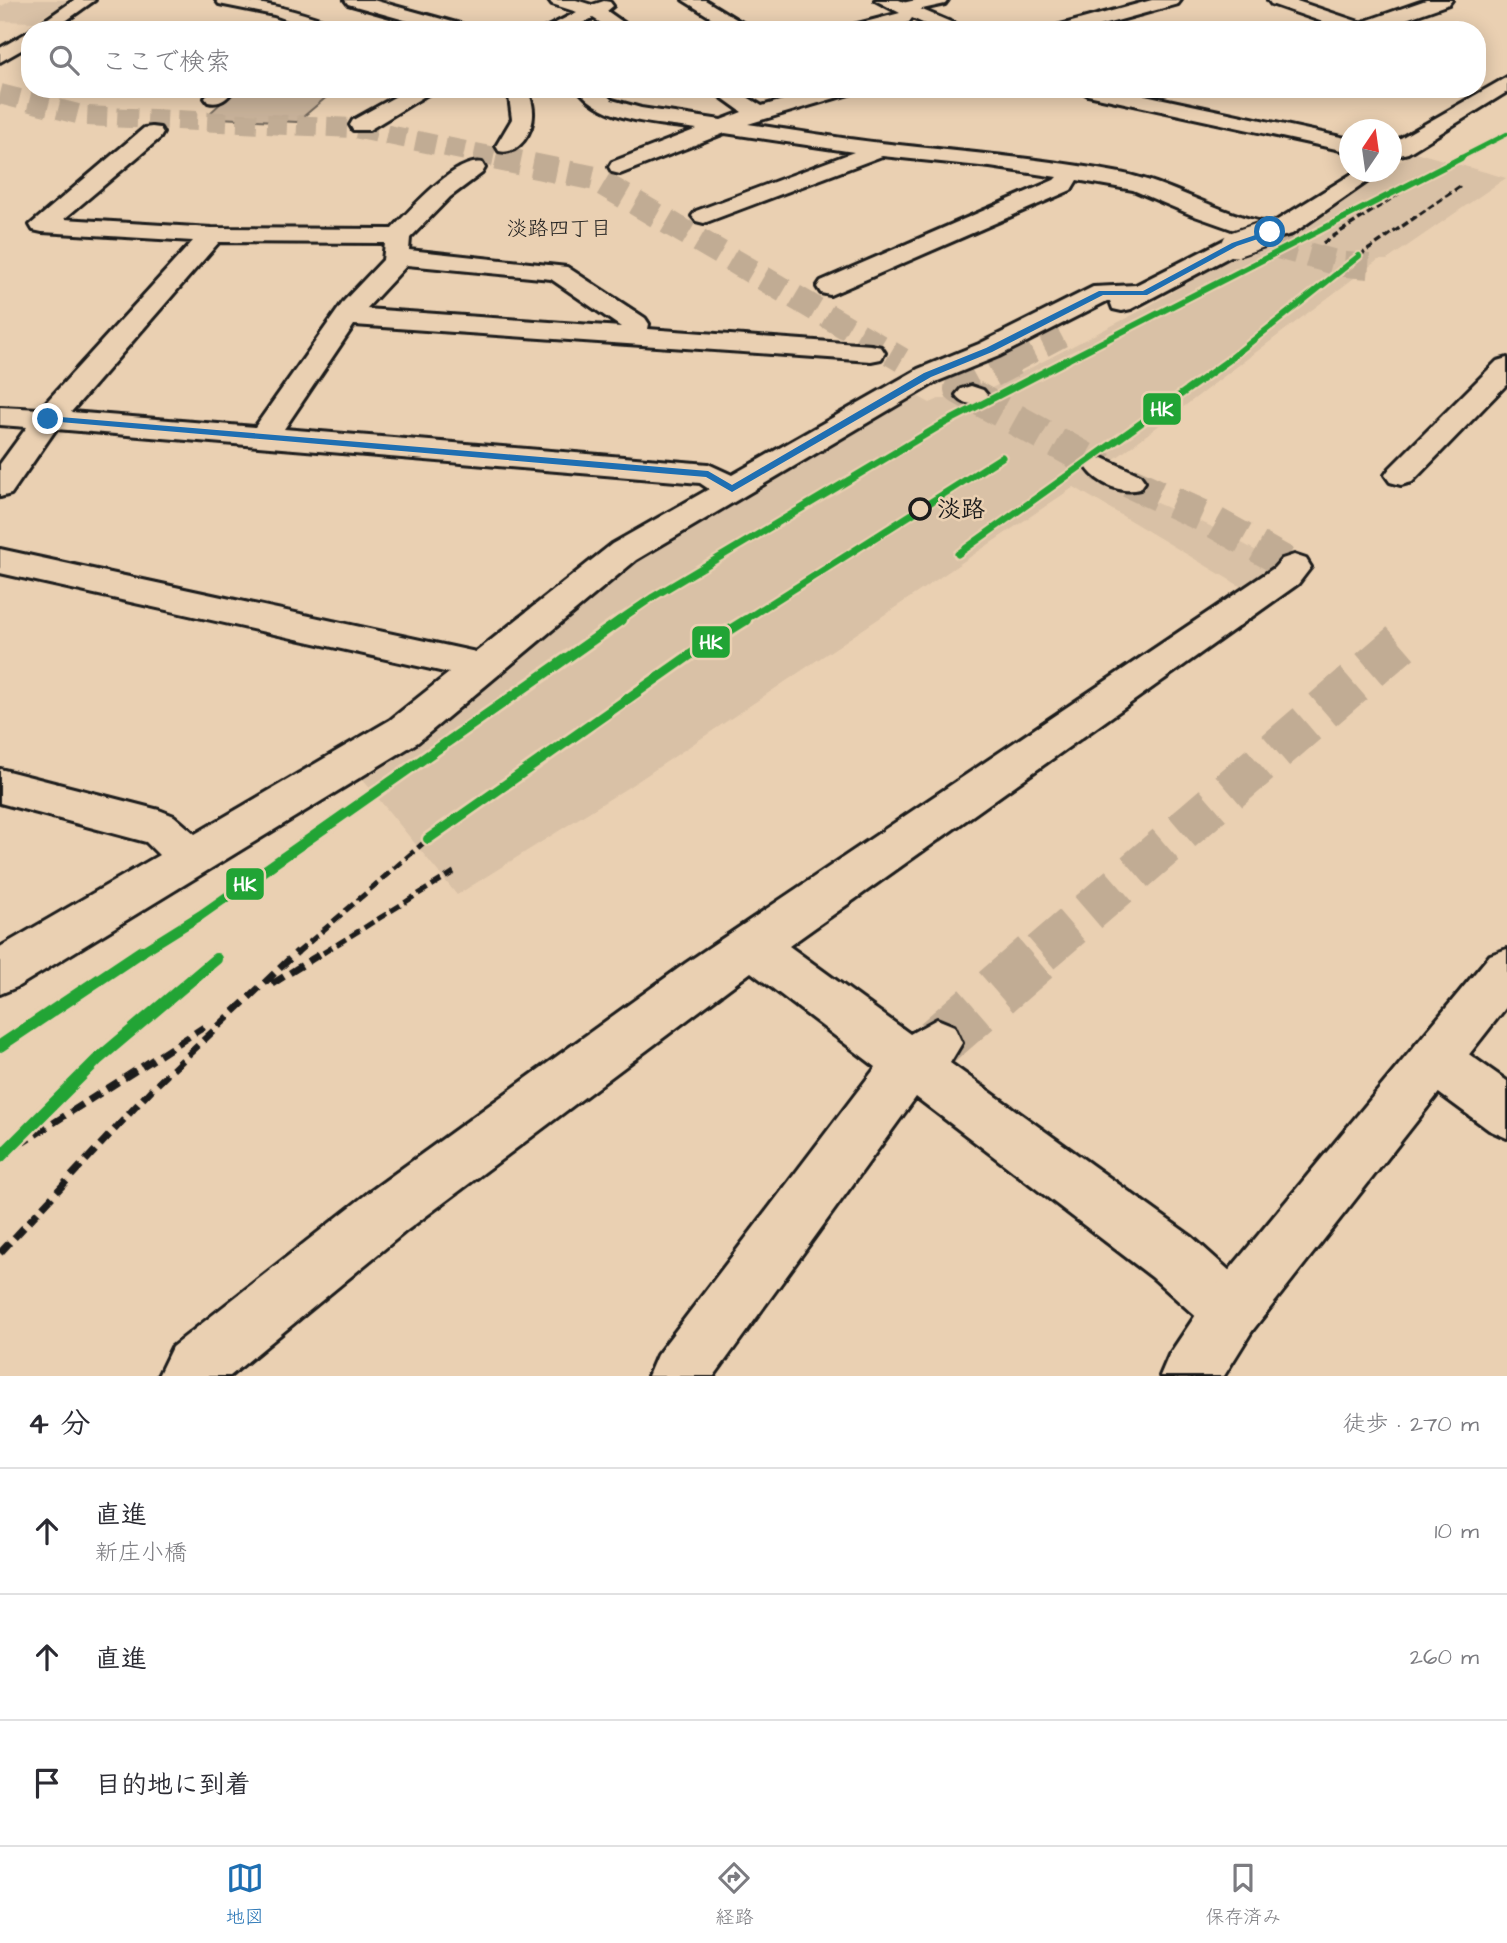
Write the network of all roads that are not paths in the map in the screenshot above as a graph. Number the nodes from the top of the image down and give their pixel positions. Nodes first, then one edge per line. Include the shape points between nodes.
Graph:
1 (86, 0) edge
2 (225, 0) edge
3 (558, 0) edge
4 (619, 0) edge
5 (692, 0) edge
6 (862, 0) edge
7 (884, 0) edge
8 (939, 0) edge
9 (1172, 0) edge
10 (1278, 0) edge
11 (1443, 0) edge
12 (342, 2) edge
13 (594, 11) junction
14 (903, 13) junction
15 (55, 21) edge
16 (290, 21) edge
17 (303, 21) edge
18 (423, 21) edge
19 (571, 21) edge
20 (610, 21) edge
21 (730, 21) edge
22 (881, 21) edge
23 (916, 21) edge
24 (927, 21) edge
25 (1096, 21) edge
26 (1338, 21) edge
27 (1384, 21) edge
28 (21, 43) edge
29 (0, 56) edge
30 (1487, 72) dead end
31 (1507, 81) edge
32 (1486, 94) edge
33 (406, 98) edge
34 (520, 98) edge
35 (598, 98) edge
36 (734, 98) edge
37 (812, 98) edge
38 (1128, 98) edge
39 (1194, 98) edge
40 (1480, 98) edge
41 (758, 113) junction
42 (362, 125) dead end
43 (721, 127) junction
44 (152, 134) dead end
45 (1339, 134) edge
46 (1339, 144) edge
47 (508, 146) dead end
48 (1402, 147) edge
49 (880, 149) junction
50 (620, 167) dead end
51 (474, 168) dead end
52 (1071, 172) junction
53 (1355, 182) edge
54 (704, 216) dead end
55 (1272, 232) junction
56 (212, 235) junction
57 (397, 246) junction
58 (830, 287) dead end
59 (1144, 293) junction
60 (347, 316) junction
61 (1061, 335) tunnel mouth
62 (632, 337) junction
63 (871, 353) dead end
64 (1507, 367) edge
65 (0, 416) edge
66 (48, 419) junction
67 (263, 437) junction
68 (1401, 475) dead end
69 (3, 479) edge
70 (732, 489) junction
71 (0, 561) edge
72 (1294, 567) dead end
73 (482, 667) junction
74 (0, 786) edge
75 (191, 857) junction
76 (752, 946) junction
77 (1507, 970) edge
78 (0, 972) edge
79 (923, 1054) junction
80 (1435, 1059) junction
81 (1507, 1112) edge
82 (1232, 1311) junction
83 (188, 1376) edge
84 (678, 1376) edge
85 (1190, 1376) edge

1 - 15 street
2 - 16 street via 278,11
3 - 13 street
4 - 13 street
5 - 21 street
6 - 14 street
7 - 14 street
8 - 14 street
9 - 25 street
10 - 26 street
11 - 27 street
12 - 17 street
12 - 18 street
13 - 19 street
13 - 20 street
14 - 22 street
14 - 23 street
14 - 24 street
28 - 29 street
30 - 31 street
31 - 32 street
33 - 42 street
34 - 47 street via 524,109 521,130
35 - 43 street via 622,110
36 - 41 street
37 - 41 street
38 - 46 street
39 - 45 street
40 - 48 street
41 - 43 street
43 - 49 street
43 - 50 street
44 - 56 street via 42,225
49 - 52 street
49 - 54 street
51 - 57 street via 442,192
52 - 55 street via 1141,184 1200,210
52 - 58 street via 1063,185
53 - 55 street
55 - 59 street, bridge via 1235,244
56 - 57 street
56 - 66 street
57 - 60 street via 396,262
57 - 62 street via 558,272 635,324
59 - 61 street
59 - 70 street via 1102,293 989,350 915,367
60 - 62 street
60 - 67 street
62 - 63 street
64 - 68 street
65 - 66 street
66 - 67 street
66 - 69 street
67 - 70 street via 708,474
70 - 73 street via 624,552
71 - 73 street
72 - 76 street
73 - 75 street via 404,732
74 - 75 street via 159,828
75 - 78 street
76 - 79 street
76 - 83 street via 387,1212
77 - 80 street
79 - 82 street
79 - 84 street
80 - 81 street
80 - 82 street
82 - 85 street

